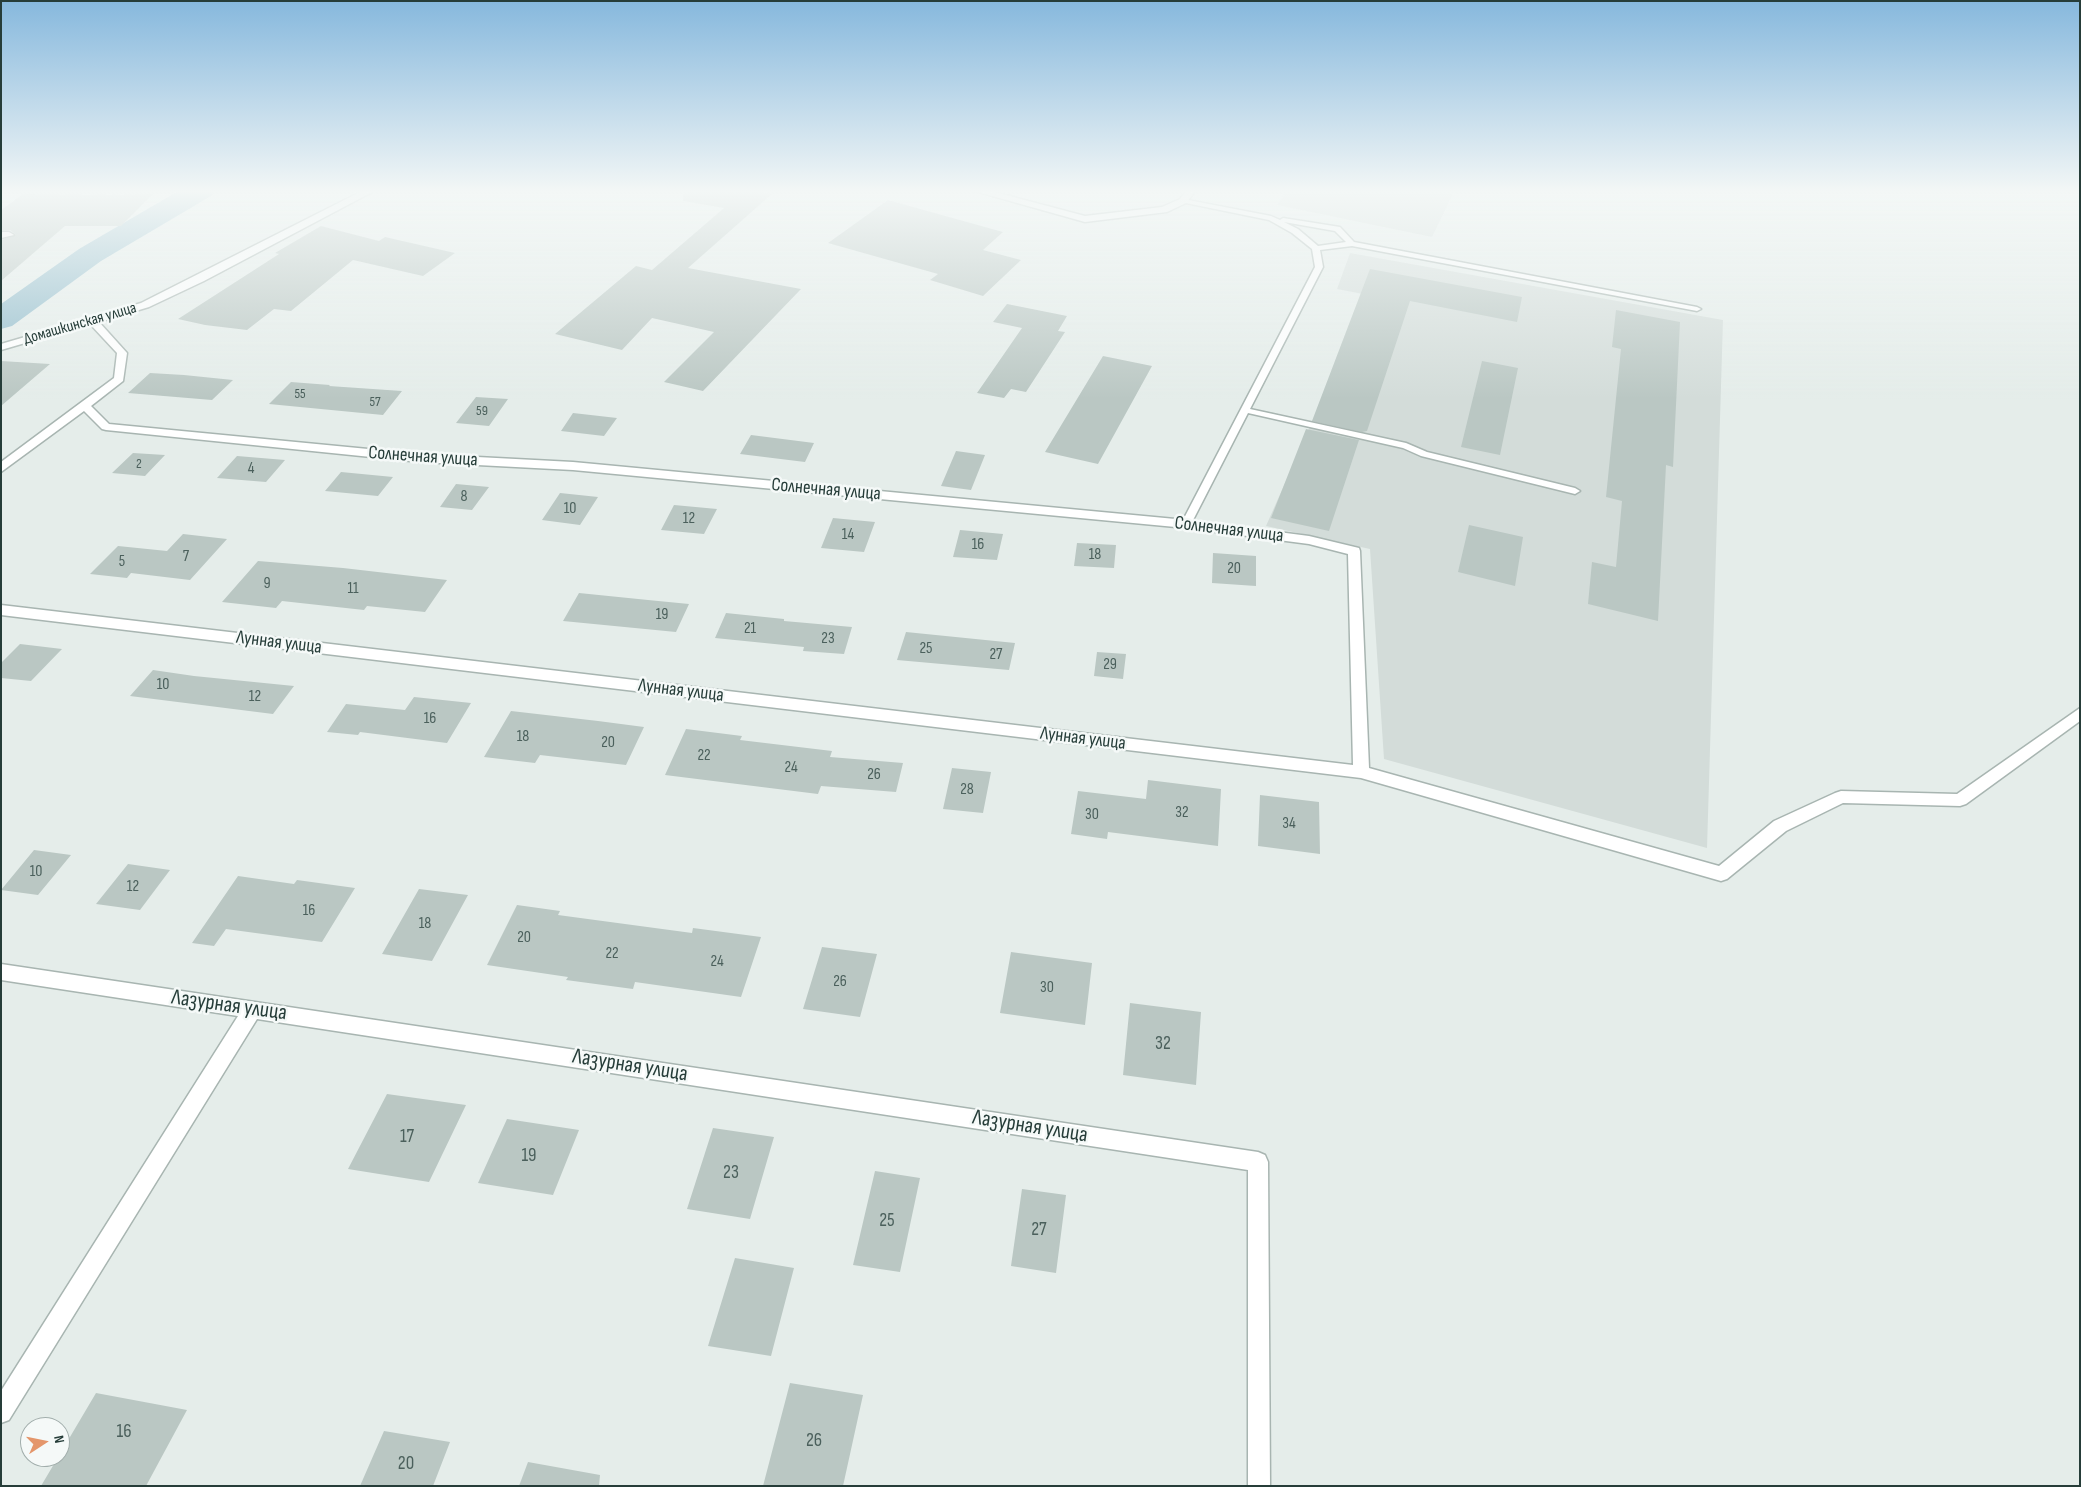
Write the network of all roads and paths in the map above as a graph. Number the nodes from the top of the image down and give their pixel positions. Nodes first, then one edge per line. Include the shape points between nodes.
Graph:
1 (238, 259) edge
2 (1318, 259) edge
3 (1434, 259) edge
4 (1697, 309) dead end
5 (93, 321) junction
6 (1, 347) edge
7 (85, 406) junction
8 (1245, 410) junction
9 (1, 468) edge
10 (1576, 491) dead end
11 (1186, 524) junction
12 (1, 610) edge
13 (2080, 712) edge
14 (1361, 772) junction
15 (1, 972) edge
16 (253, 1009) junction
17 (1, 1412) edge
18 (1259, 1486) edge

1 - 5 street, Домашкинская улица via 145,305
2 - 8 lane via 1319,267
3 - 4 lane
5 - 6 street, Домашкинская улица
5 - 7 street via 122,353 119,379
7 - 9 street
7 - 11 street, Солнечная улица via 106,427 420,458 583,467
8 - 10 lane via 1406,446 1424,454
8 - 11 lane
11 - 14 street, Солнечная улица via 1309,540 1354,551
12 - 14 street, Лунная улица
13 - 14 street, Лунная улица via 1960,800 1841,797 1780,826 1721,874
15 - 16 street, Лазурная улица
16 - 17 street
16 - 18 street, Лазурная улица via 1258,1162

